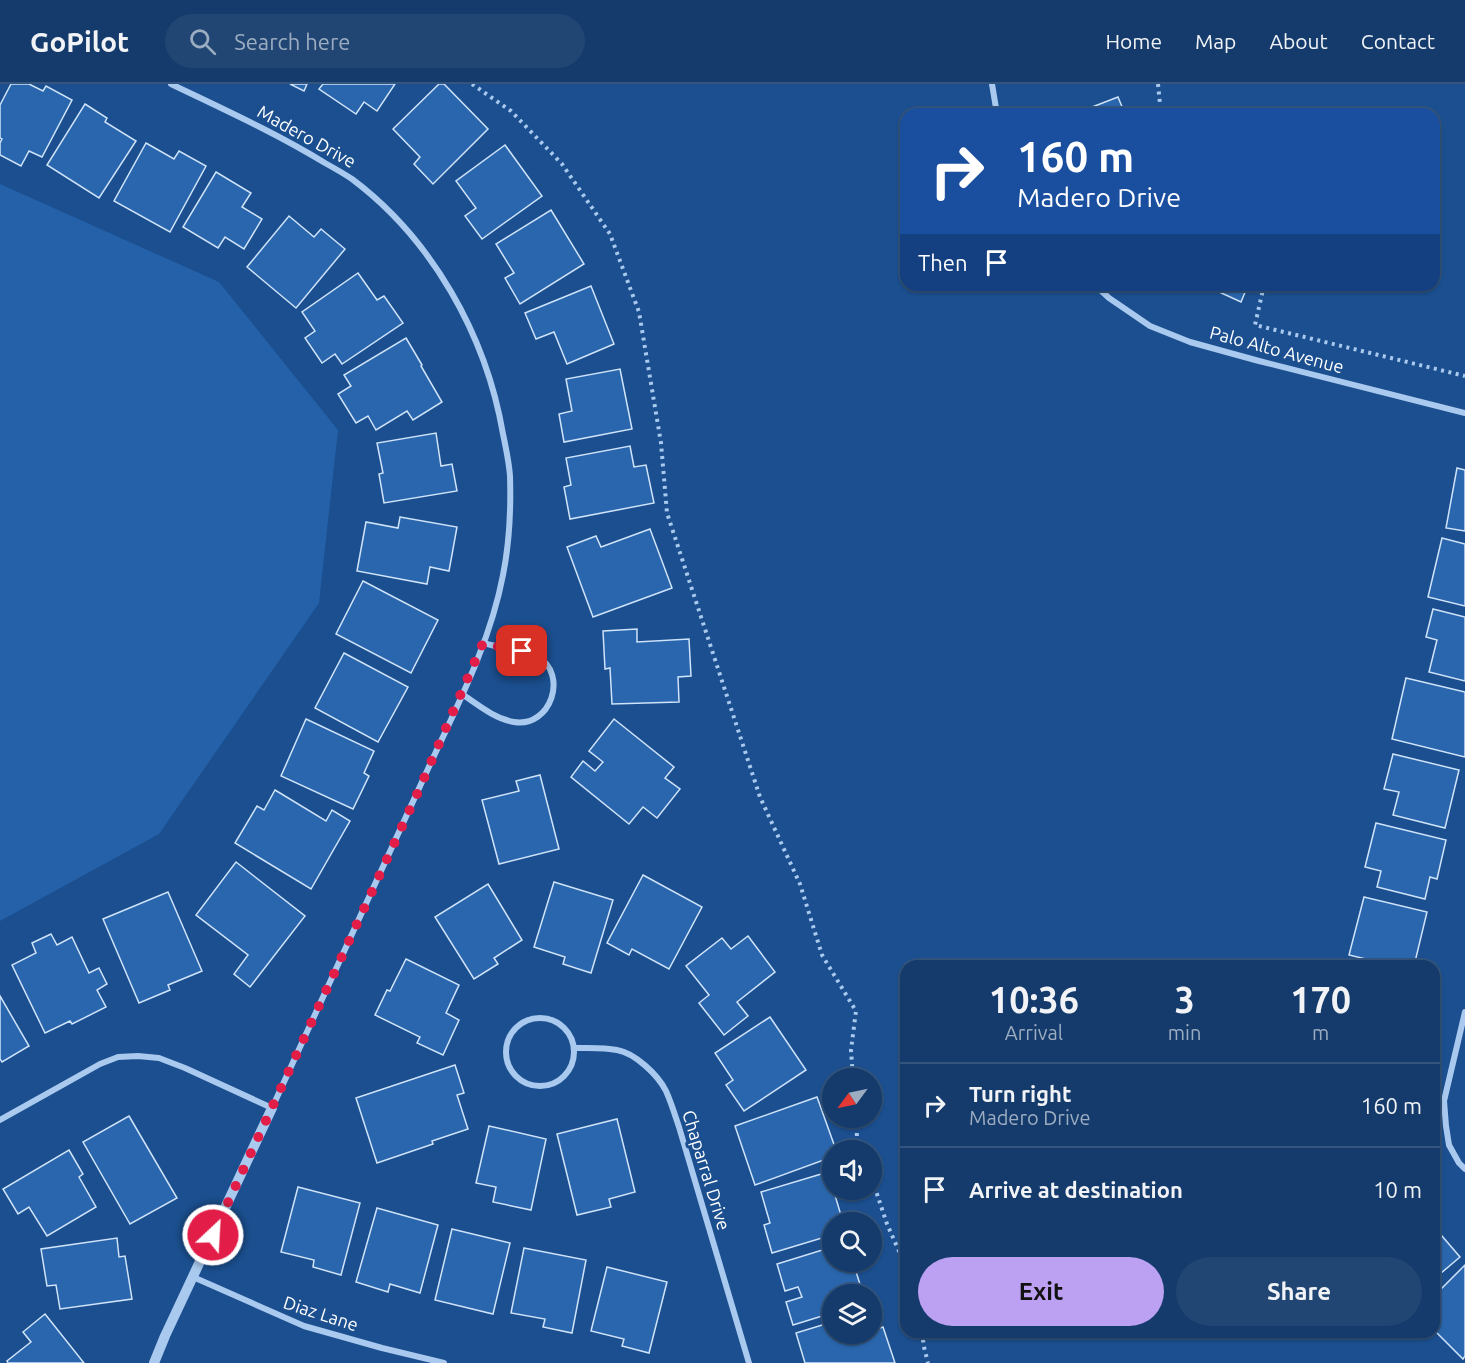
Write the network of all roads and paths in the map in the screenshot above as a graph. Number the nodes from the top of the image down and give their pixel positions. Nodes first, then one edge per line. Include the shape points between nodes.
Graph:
1 (171, 84) edge
2 (472, 84) edge
3 (992, 84) edge
4 (1158, 84) edge
5 (996, 108) edge
6 (1160, 108) edge
7 (1101, 291) edge
8 (1263, 291) edge
9 (1465, 376) edge
10 (1465, 413) edge
11 (483, 643) junction
12 (462, 694) junction
13 (1465, 1012) edge
14 (574, 1048) junction
15 (852, 1068) edge
16 (272, 1108) junction
17 (0, 1120) edge
18 (1465, 1169) edge
19 (879, 1200) edge
20 (900, 1253) edge
21 (193, 1277) junction
22 (923, 1338) edge
23 (154, 1363) edge
24 (444, 1363) edge
25 (749, 1363) edge
26 (928, 1363) edge

1 - 11 street, Madero Drive via 298,146 351,179 398,220 431,259 458,304 486,364 510,474 504,573
2 - 15 path via 511,111 562,164 610,234 639,312 661,443 667,513 760,797 800,884 822,955 856,1011
3 - 5 street
4 - 6 path
7 - 10 street, Palo Alto Avenue via 1150,326 1190,342
8 - 9 path via 1255,325
11 - 12 street, Madero Drive
11 - 12 street via 538,656 549,668 554,682 553,698 544,712 531,720 515,722
12 - 16 street, Madero Drive
13 - 18 street via 1444,1101 1449,1145
14 - 14 street via 569,1071 561,1080 538,1087 516,1077 505,1056 509,1035 516,1026 536,1017 557,1021 572,1037
14 - 25 street, Chaparral Drive via 619,1050 633,1056 665,1089
16 - 17 street via 168,1061 138,1056 118,1057 100,1064
16 - 21 street, Madero Drive
19 - 20 path
21 - 23 street, Madero Drive
21 - 24 street, Diaz Lane via 304,1326
22 - 26 path

